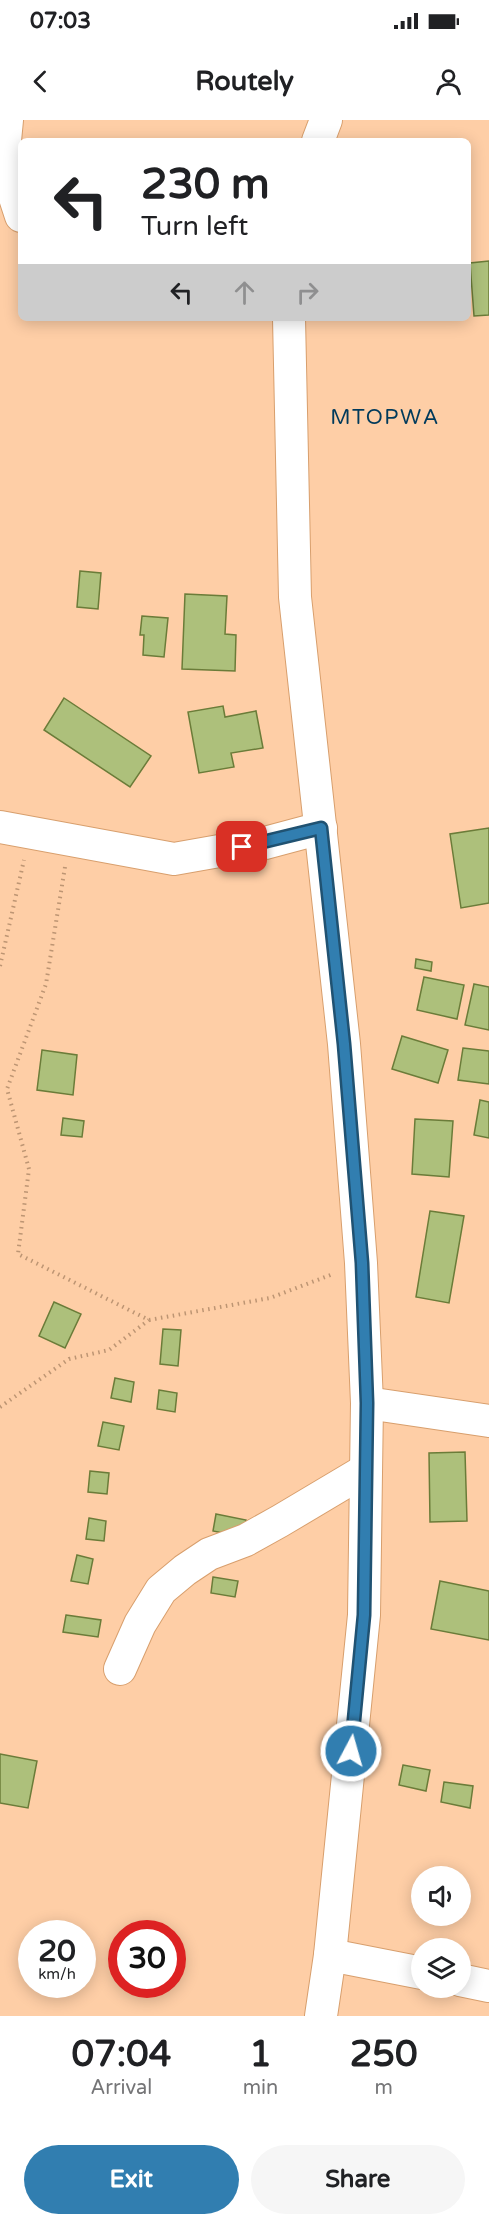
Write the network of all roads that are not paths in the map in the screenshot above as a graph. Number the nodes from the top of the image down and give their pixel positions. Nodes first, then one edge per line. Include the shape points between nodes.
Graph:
1 (7, 120) edge
2 (326, 120) edge
3 (319, 138) edge
4 (18, 207) edge
5 (289, 321) edge
6 (0, 827) edge
7 (321, 828) junction
8 (367, 1403) junction
9 (489, 1420) edge
10 (364, 1471) junction
11 (120, 1669) dead end
12 (330, 1955) junction
13 (411, 1971) edge
14 (471, 1982) edge
15 (489, 1986) edge
16 (321, 2016) edge

1 - 4 street via 3,161
2 - 3 street
5 - 7 street via 295,597
6 - 7 street via 174,859 265,843
7 - 8 street via 362,1263
8 - 9 street
8 - 10 street
10 - 11 street via 246,1540 208,1554 185,1570 161,1590
10 - 12 street via 364,1615
12 - 13 street
12 - 16 street
14 - 15 street

